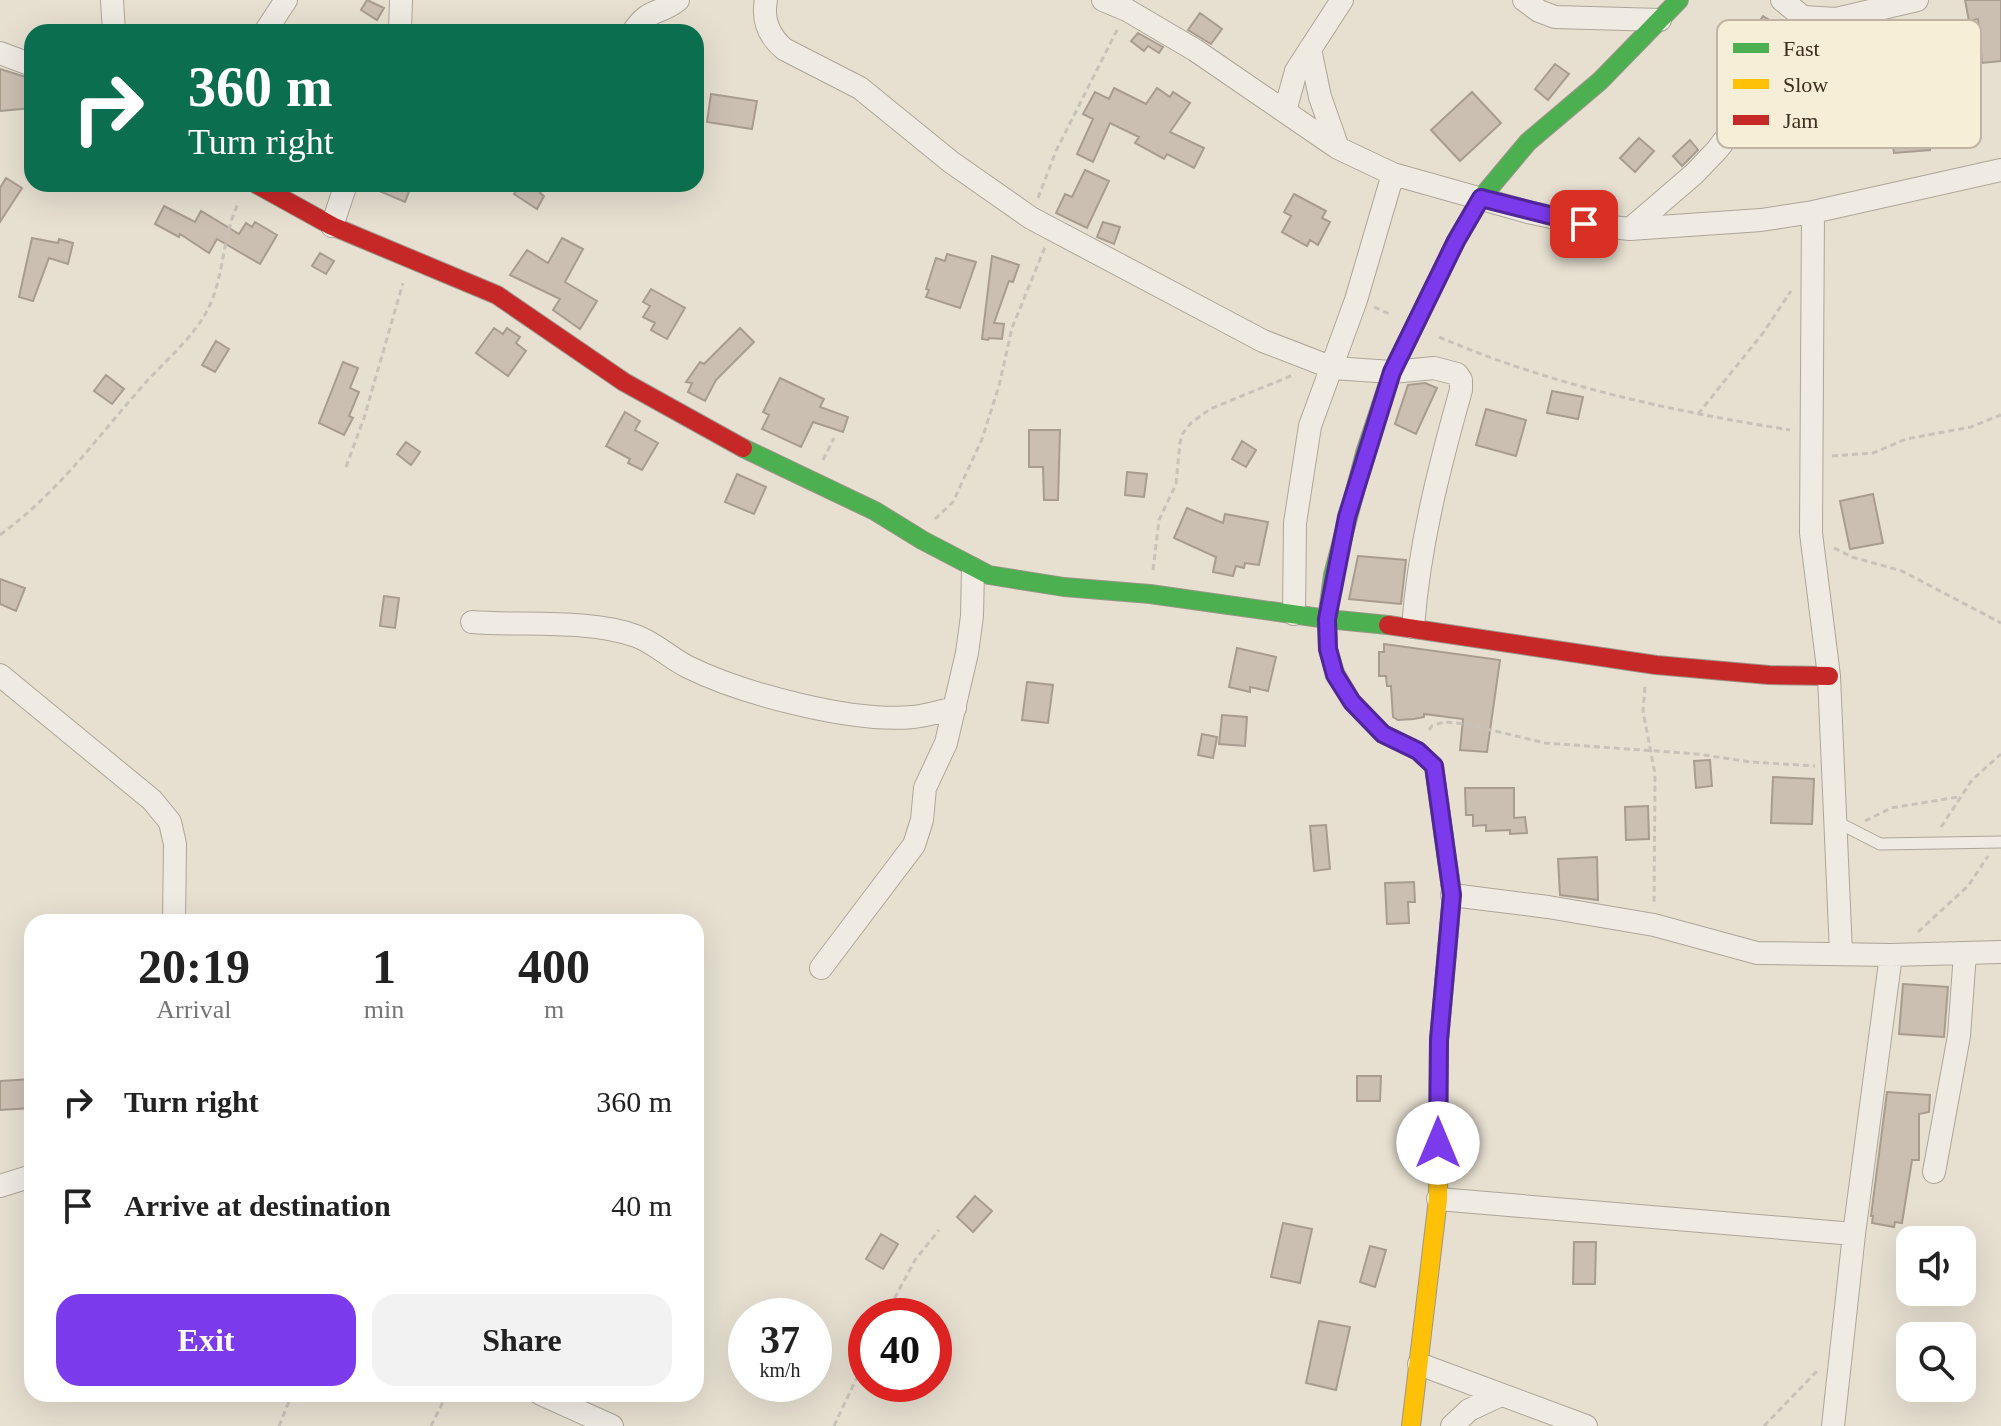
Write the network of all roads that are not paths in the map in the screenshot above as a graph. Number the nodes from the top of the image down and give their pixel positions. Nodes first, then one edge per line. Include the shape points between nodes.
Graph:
1 (112, 0) edge
2 (286, 0) edge
3 (401, 0) edge
4 (678, 0) edge
5 (766, 0) edge
6 (1103, 0) edge
7 (1342, 0) edge
8 (1524, 0) edge
9 (1679, 0) edge
10 (1782, 0) edge
11 (1917, 0) edge
12 (1817, 18) joint
13 (1660, 20) junction
14 (114, 24) edge
15 (270, 24) edge
16 (400, 24) edge
17 (639, 24) edge
18 (1310, 49) junction
19 (0, 53) edge
20 (24, 62) edge
21 (1285, 111) junction
22 (1338, 148) junction
23 (1719, 148) edge
24 (2001, 170) edge
25 (1393, 174) junction
26 (254, 192) edge
27 (343, 192) edge
28 (1481, 198) junction
29 (1813, 212) junction
30 (332, 226) junction
31 (1630, 229) junction
32 (1326, 366) junction
33 (1392, 372) junction
34 (973, 569) junction
35 (1294, 614) junction
36 (1327, 619) junction
37 (472, 622) dead end
38 (1413, 627) junction
39 (0, 675) edge
40 (1829, 676) junction
41 (955, 708) junction
42 (1844, 826) junction
43 (1998, 842) edge
44 (1452, 895) junction
45 (174, 914) edge
46 (2001, 952) edge
47 (1841, 953) junction
48 (1965, 953) junction
49 (1891, 955) junction
50 (821, 968) dead end
51 (1934, 1172) dead end
52 (24, 1178) edge
53 (0, 1186) edge
54 (1438, 1199) junction
55 (1854, 1234) junction
56 (1419, 1364) junction
57 (1501, 1395) junction
58 (559, 1402) edge
59 (612, 1426) edge
60 (1411, 1426) edge
61 (1452, 1426) edge
62 (1586, 1426) edge
63 (1833, 1426) edge

1 - 14 street
2 - 15 street
3 - 16 street
4 - 17 street via 646,15
5 - 32 street via 766,24 784,49 860,88 1031,218 1263,341
6 - 21 street via 1195,50
7 - 18 street
8 - 13 street via 1555,17
9 - 13 street
10 - 12 street via 1803,17
11 - 12 street via 1836,19
13 - 28 street via 1600,81 1528,142
18 - 21 street via 1296,71
18 - 22 street
19 - 20 street
21 - 22 street
22 - 25 street
23 - 31 street
24 - 29 street
25 - 28 street
25 - 32 street via 1356,300
26 - 30 street
27 - 30 street
28 - 31 street via 1584,224
28 - 33 street
29 - 31 street
29 - 40 street via 1811,533
30 - 34 street via 497,295 669,409 875,511
32 - 33 street
32 - 35 street via 1310,426 1295,523
33 - 36 street via 1347,517
33 - 38 street via 1434,368 1461,380 1419,568
34 - 35 street via 1020,581
34 - 41 street via 972,616
35 - 36 street
36 - 38 street
36 - 44 street via 1335,675 1352,702 1383,734 1418,751 1434,766
37 - 41 street via 596,628 637,636 717,679 851,715 917,717
38 - 40 street via 1603,659
39 - 45 street via 152,800 170,822 175,844
40 - 42 street via 1834,768
41 - 50 street via 925,788 914,845
42 - 43 lane via 1880,844
42 - 47 street
44 - 47 street via 1654,925 1757,953
44 - 54 street via 1439,1040
46 - 48 street
47 - 49 street
48 - 49 street
48 - 51 street via 1959,1036
49 - 55 street
52 - 53 street
54 - 55 street
54 - 56 street
55 - 63 street
56 - 57 street
56 - 60 street
57 - 61 street via 1469,1410
57 - 62 street
58 - 59 street

